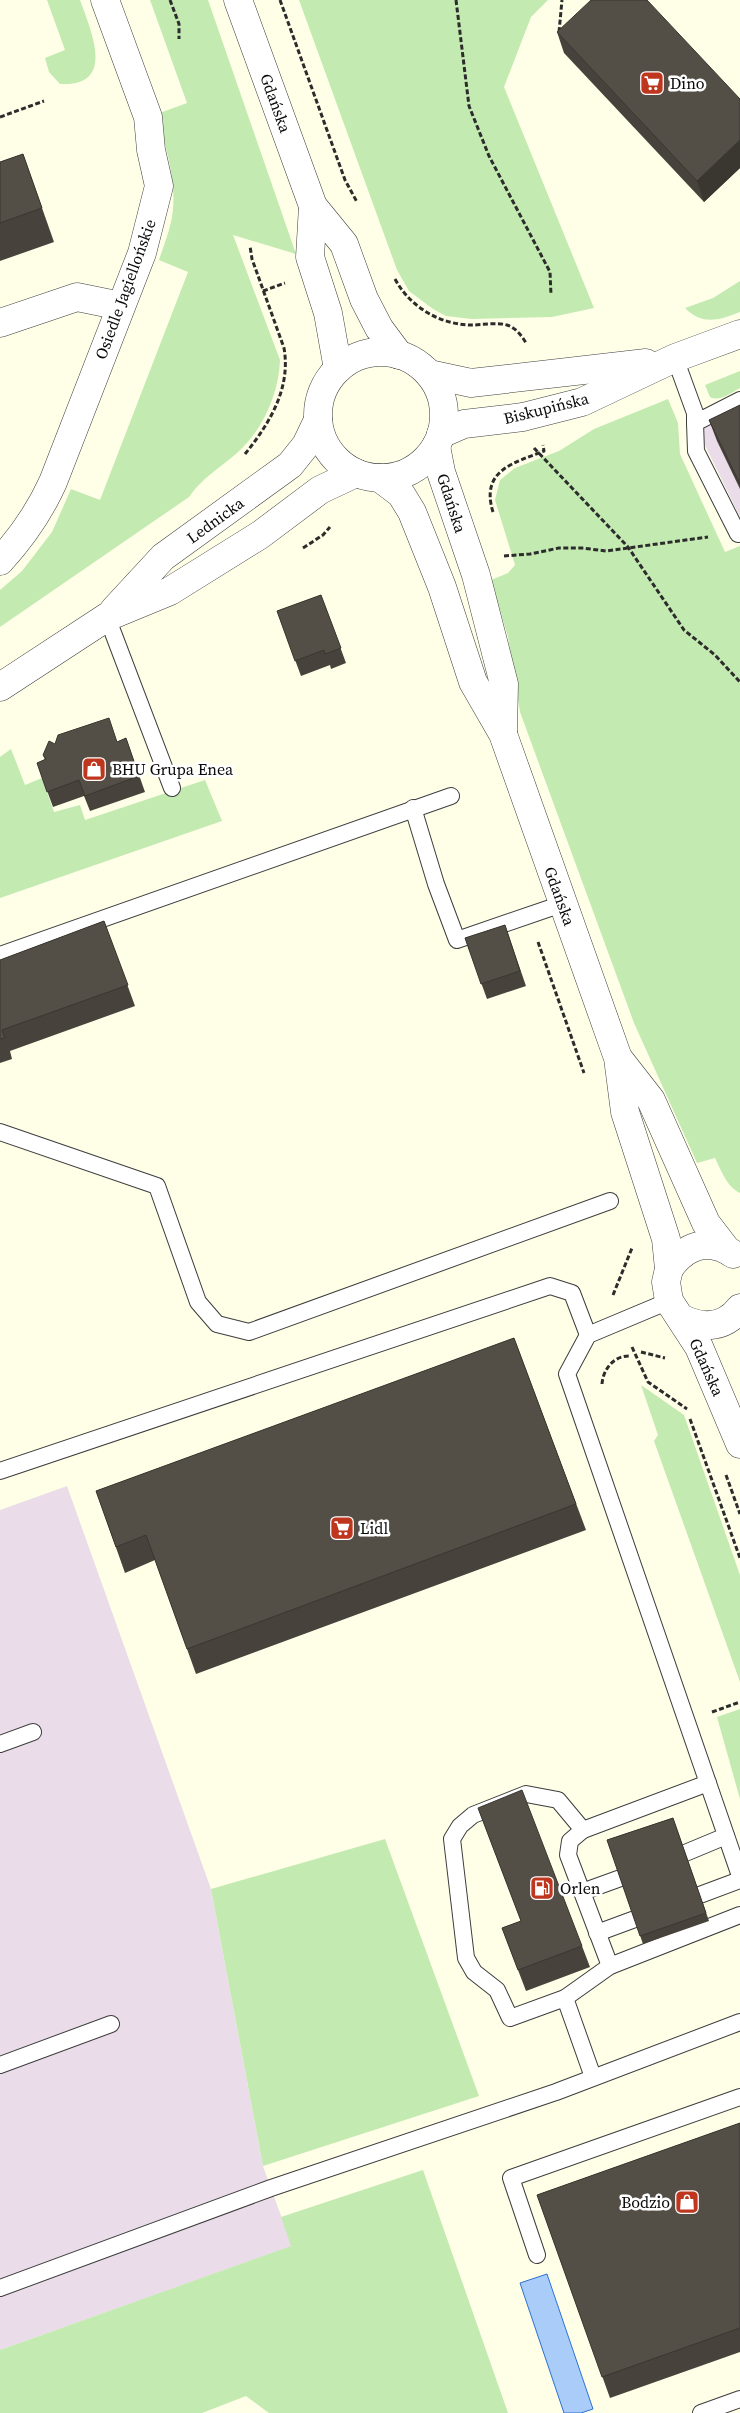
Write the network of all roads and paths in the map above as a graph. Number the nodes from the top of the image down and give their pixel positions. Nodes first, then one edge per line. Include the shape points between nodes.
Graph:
1 (105, 0) edge
2 (170, 0) edge
3 (238, 0) edge
4 (280, 0) edge
5 (456, 0) edge
6 (562, 0) edge
7 (559, 35) edge
8 (179, 40) dead end
9 (44, 101) dead end
10 (0, 117) edge
11 (313, 206) junction
12 (359, 206) dead end
13 (250, 246) dead end
14 (391, 272) dead end
15 (551, 295) dead end
16 (121, 306) junction
17 (0, 323) edge
18 (740, 334) edge
19 (399, 355) junction
20 (675, 358) junction
21 (338, 369) junction
22 (429, 374) junction
23 (532, 377) junction
24 (740, 400) edge
25 (538, 413) junction
26 (318, 420) junction
27 (695, 423) junction
28 (438, 440) junction
29 (528, 442) dead end
30 (538, 453) junction
31 (368, 475) junction
32 (248, 496) junction
33 (494, 517) dead end
34 (272, 526) junction
35 (330, 527) dead end
36 (737, 529) edge
37 (628, 548) junction
38 (505, 549) dead end
39 (499, 555) dead end
40 (508, 557) junction
41 (0, 561) edge
42 (476, 575) junction
43 (108, 617) junction
44 (740, 682) edge
45 (0, 687) edge
46 (502, 734) junction
47 (172, 788) dead end
48 (451, 796) dead end
49 (413, 808) junction
50 (562, 904) junction
51 (528, 914) junction
52 (0, 955) edge
53 (618, 1058) junction
54 (586, 1079) dead end
55 (0, 1132) edge
56 (610, 1201) dead end
57 (634, 1242) dead end
58 (733, 1256) edge
59 (669, 1269) junction
60 (740, 1308) edge
61 (676, 1310) junction
62 (621, 1321) junction
63 (588, 1335) junction
64 (629, 1356) dead end
65 (603, 1391) dead end
66 (740, 1444) edge
67 (0, 1471) edge
68 (740, 1558) edge
69 (33, 1732) dead end
70 (0, 1744) edge
71 (708, 1783) junction
72 (583, 1830) junction
73 (726, 1836) junction
74 (740, 1878) edge
75 (582, 1892) junction
76 (740, 1915) edge
77 (598, 1934) junction
78 (610, 1966) junction
79 (565, 1998) junction
80 (740, 2022) edge
81 (111, 2024) dead end
82 (0, 2065) edge
83 (593, 2077) junction
84 (740, 2097) edge
85 (538, 2255) dead end
86 (0, 2288) edge
87 (740, 2399) edge
88 (701, 2413) edge

1 - 16 street, Osiedle Jagiellońskie via 148,117 159,186 142,253
2 - 8 path via 179,24
3 - 11 street, Gdańska
4 - 12 path via 344,180
5 - 15 path via 469,106 489,156 550,272
6 - 7 path
9 - 10 path
11 - 19 street, Gdańska via 344,244 364,299 379,328
11 - 21 street, Gdańska via 310,257 328,313
13 - 32 path via 286,360 282,391 266,425 244,455 227,469
14 - 23 path via 415,304 438,319 470,325 505,324 514,328 527,344
16 - 17 street via 77,297
16 - 41 street, Osiedle Jagiellońskie via 41,508 24,535
18 - 20 street, Biskupińska
19 - 21 street via 367,354 351,359
19 - 22 street via 415,362
20 - 23 street, Biskupińska
20 - 25 street, Biskupińska via 582,402
20 - 27 lane via 695,413
21 - 26 street via 322,392
22 - 23 street, Biskupińska via 471,382
22 - 28 street via 443,402 444,418
24 - 27 lane
25 - 28 street, Biskupińska via 464,424
25 - 30 path via 544,451
26 - 31 street via 330,452 342,464
26 - 32 street, Lednicka via 306,445 290,465
27 - 36 lane via 696,451
28 - 31 street via 424,460 409,471 391,477
28 - 42 street, Gdańska via 441,472
29 - 30 path
30 - 33 path via 512,462 495,478 490,499
30 - 37 path
31 - 34 street, Lednicka via 320,490
31 - 46 street, Gdańska via 401,494 412,512 474,682
32 - 43 street, Lednicka via 164,557
34 - 35 path via 294,554
34 - 43 street, Lednicka via 170,591
36 - 37 path via 704,538
37 - 40 path via 606,551 559,548
37 - 44 path via 684,630 715,655
38 - 40 path
39 - 40 path
40 - 42 path via 499,567
42 - 46 street, Gdańska via 504,684
43 - 45 street, Lednicka
43 - 47 lane
46 - 50 street, Gdańska
48 - 49 lane
49 - 51 lane via 457,940
49 - 52 lane
50 - 51 lane
50 - 53 street, Gdańska
51 - 54 path
53 - 58 street, Gdańska via 651,1100 706,1223
53 - 59 street, Gdańska via 625,1112 666,1239
55 - 56 lane via 157,1186 198,1302 217,1324 249,1332
57 - 62 path via 613,1290 612,1300
58 - 59 street, Gdańska via 713,1245 700,1245 687,1249
59 - 61 street, Gdańska via 666,1282
60 - 61 street, Gdańska via 722,1323 709,1326 696,1325
61 - 62 lane
61 - 66 street, Gdańska via 699,1347
62 - 63 lane
62 - 68 path via 648,1382 686,1407
63 - 67 lane via 572,1293 550,1286
63 - 71 lane via 567,1374
64 - 65 path via 613,1361 605,1370 601,1382
69 - 70 lane
71 - 72 lane
71 - 73 lane
72 - 75 lane via 570,1841 568,1855
72 - 79 lane via 558,1800 526,1794 473,1815 460,1826 452,1839 466,1958 474,1972 497,1990 510,2018
73 - 74 lane
73 - 75 lane
74 - 77 lane
75 - 77 lane
76 - 78 lane
77 - 78 lane
78 - 79 lane
79 - 83 lane
80 - 83 lane
81 - 82 lane
83 - 86 lane via 271,2188
84 - 85 lane via 511,2178
87 - 88 lane

